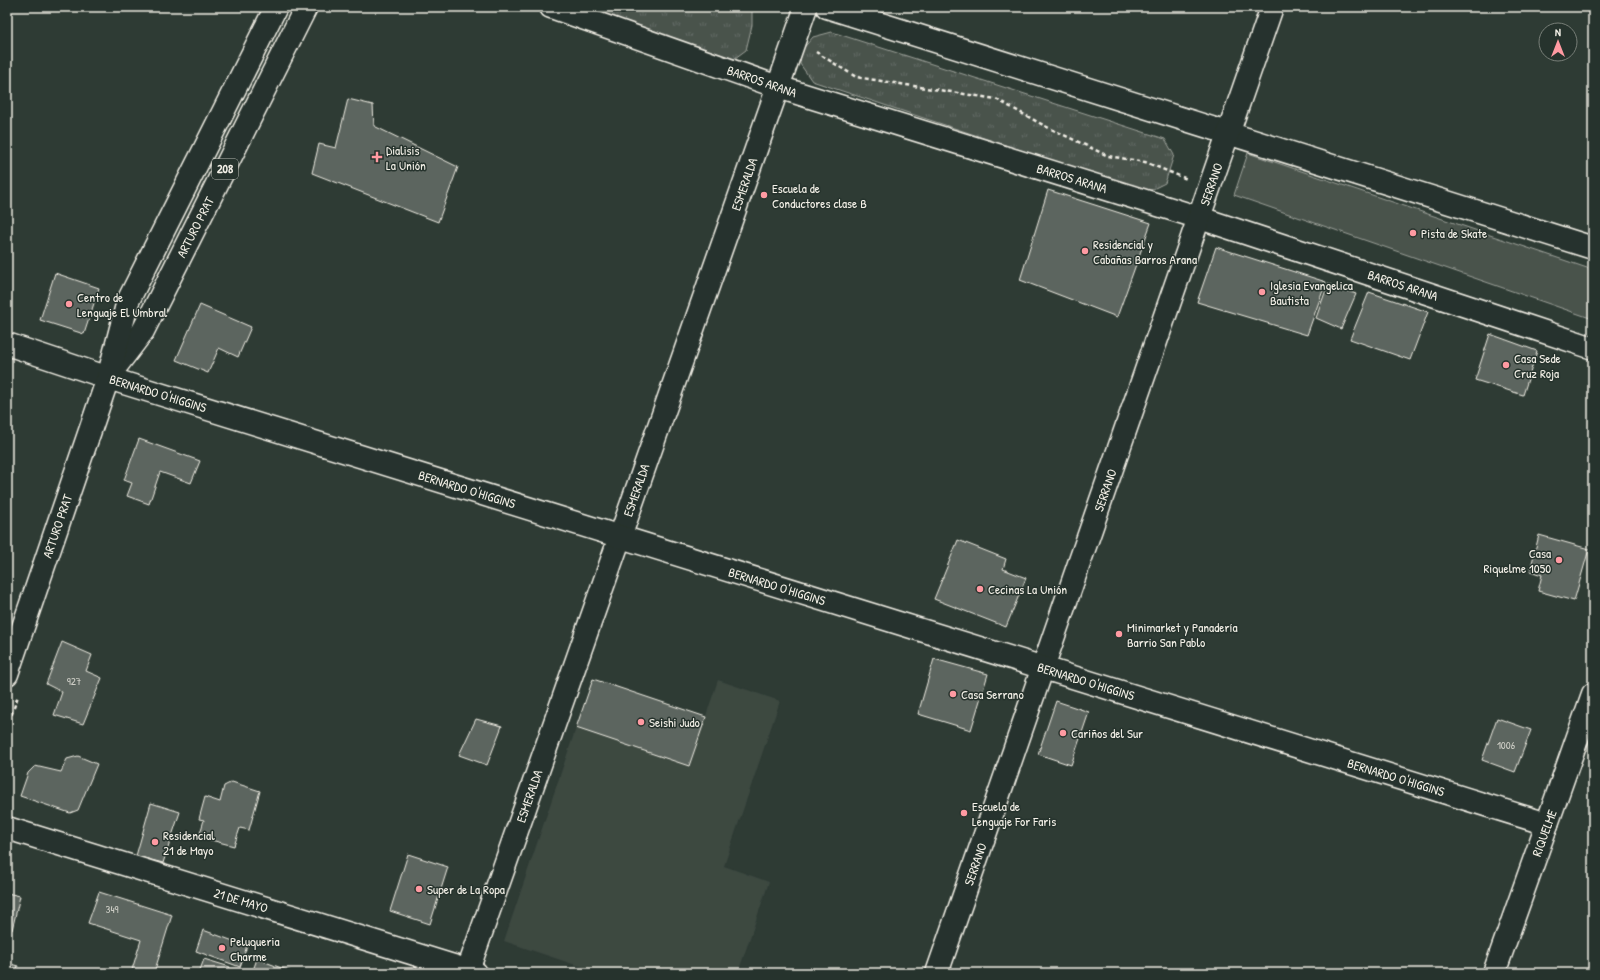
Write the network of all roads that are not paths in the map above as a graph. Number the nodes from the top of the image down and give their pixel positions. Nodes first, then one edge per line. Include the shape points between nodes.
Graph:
1 (276, 7) edge
2 (306, 7) edge
3 (550, 7) edge
4 (806, 7) edge
5 (826, 7) edge
6 (1272, 7) edge
7 (778, 87) junction
8 (1229, 133) junction
9 (1200, 218) junction
10 (1593, 248) edge
11 (7, 344) edge
12 (1593, 348) edge
13 (108, 378) junction
14 (620, 536) junction
15 (1043, 668) junction
16 (7, 674) edge
17 (1593, 694) edge
18 (1547, 824) junction
19 (7, 828) edge
20 (470, 972) edge
21 (937, 973) edge
22 (1494, 973) edge

1 - 13 street, ARTURO PRAT / 208 via 128,301
2 - 13 street, ARTURO PRAT / 208 via 143,331
3 - 7 street, BARROS ARANA
4 - 7 street, ESMERALDA
5 - 8 street
6 - 8 street, SERRANO
7 - 9 street, BARROS ARANA
7 - 14 street, ESMERALDA
8 - 9 street, SERRANO
8 - 10 street
9 - 12 street, BARROS ARANA
9 - 15 street, SERRANO
11 - 13 street, BERNARDO O'HIGGINS
13 - 14 street, BERNARDO O'HIGGINS
13 - 16 street, ARTURO PRAT
14 - 15 street, BERNARDO O'HIGGINS
14 - 20 street, ESMERALDA
15 - 18 street, BERNARDO O'HIGGINS
15 - 21 street, SERRANO
17 - 18 street, RIQUELME
18 - 22 street, RIQUELME
19 - 20 street, 21 DE MAYO

